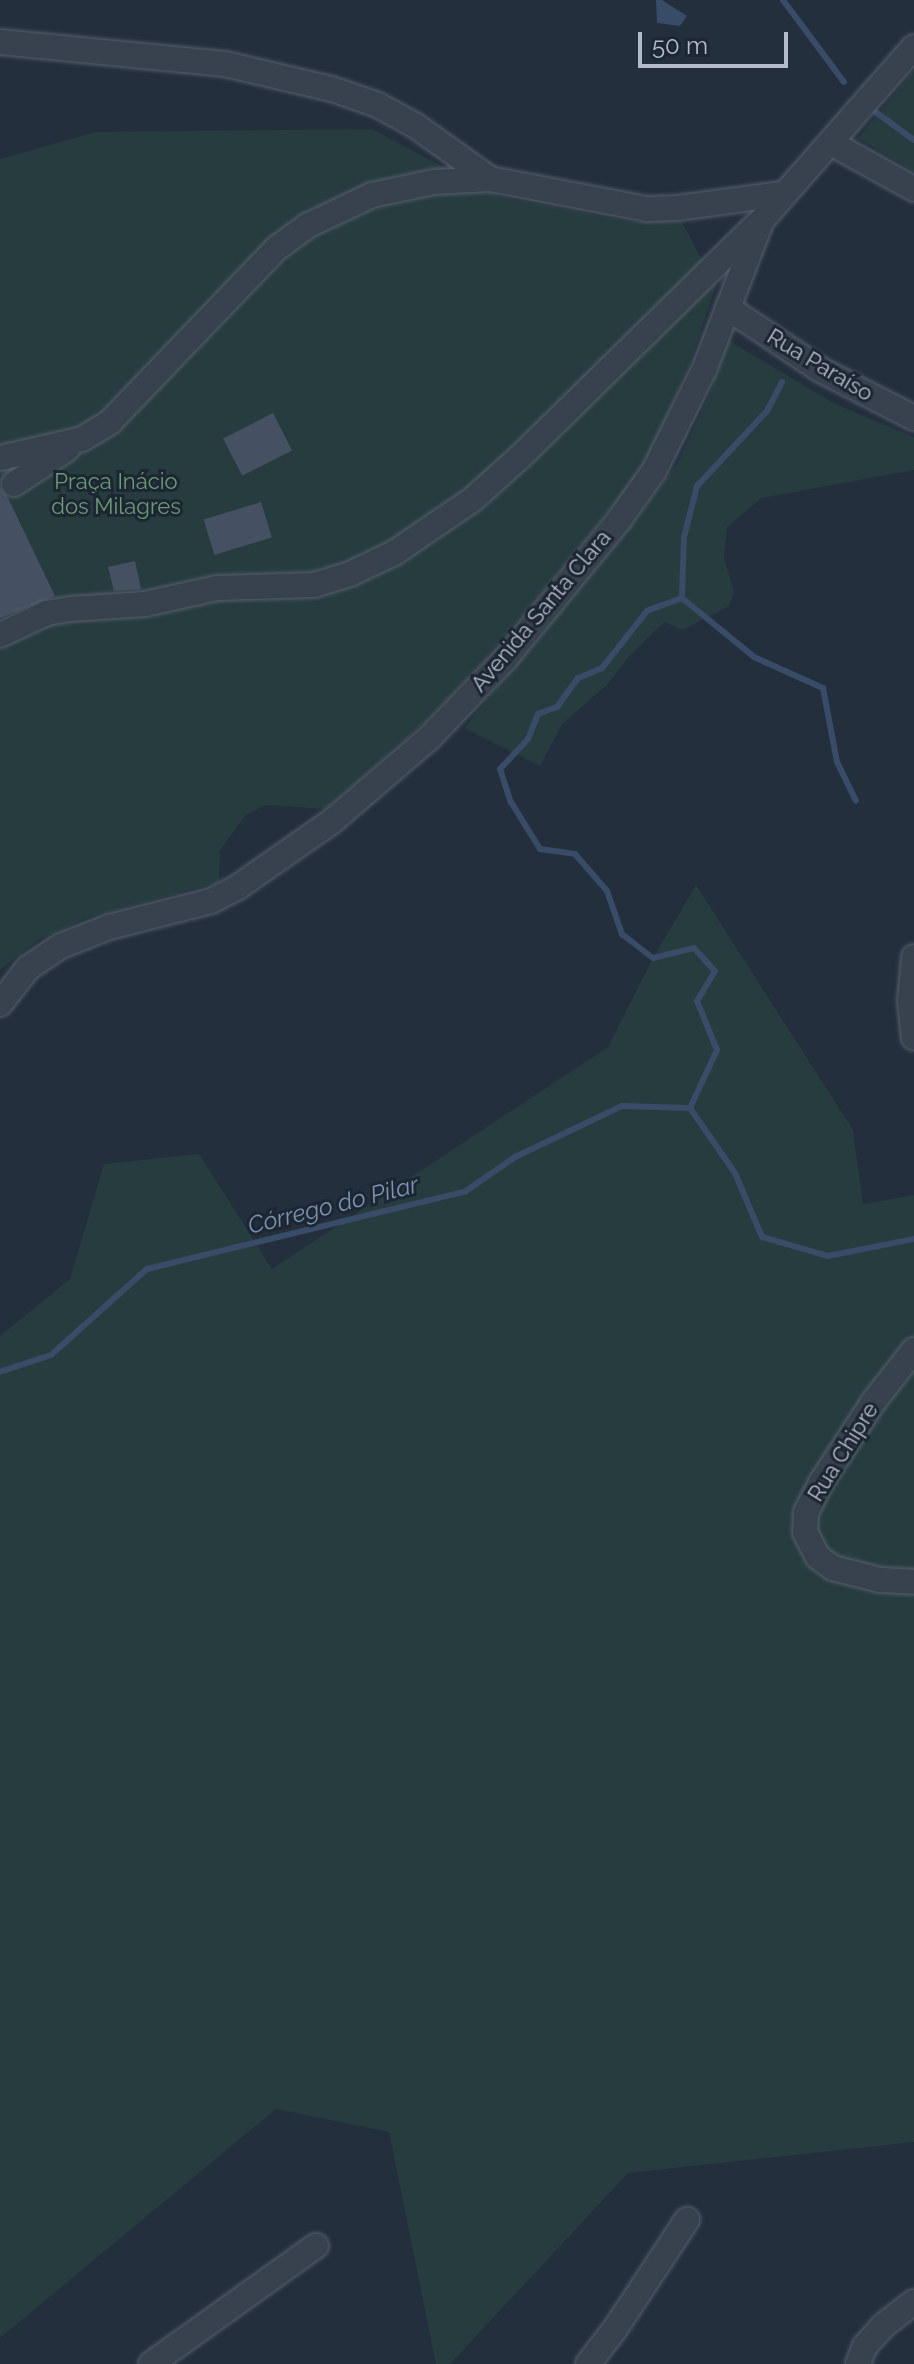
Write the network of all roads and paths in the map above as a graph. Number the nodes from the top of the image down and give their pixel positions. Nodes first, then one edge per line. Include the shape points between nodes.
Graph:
1 (0, 42) edge
2 (914, 47) edge
3 (831, 143) junction
4 (490, 179) junction
5 (914, 189) edge
6 (782, 194) junction
7 (762, 220) junction
8 (728, 308) junction
9 (914, 418) edge
10 (82, 439) junction
11 (0, 458) edge
12 (14, 484) dead end
13 (0, 635) edge
14 (914, 957) edge
15 (0, 1004) edge
16 (914, 1038) edge
17 (914, 1350) edge
18 (914, 1582) edge
19 (687, 2220) dead end
20 (316, 2246) dead end
21 (914, 2302) edge
22 (151, 2364) edge
23 (588, 2364) edge
24 (858, 2364) edge

1 - 4 street via 225,64 332,89 416,126
2 - 3 street, Avenida Santa Clara
3 - 5 street
3 - 6 street, Avenida Santa Clara
4 - 6 street via 648,209
4 - 10 street via 434,182 372,195 309,225 277,248 127,407
6 - 7 street, Avenida Santa Clara
7 - 8 street, Avenida Santa Clara
7 - 13 street via 520,457 472,500 394,553 314,585 231,587 145,604 70,609 47,613
8 - 9 street, Rua Paraíso via 821,370
8 - 15 street, Avenida Santa Clara via 654,471 505,659 430,737 331,822 238,887 211,901 109,927 61,946 28,968
10 - 11 street
10 - 12 street
14 - 16 street
17 - 18 street, Rua Chipre via 829,1471 806,1513 805,1532 818,1557 833,1568
19 - 23 street
20 - 22 street
21 - 24 street via 883,2326 865,2346

